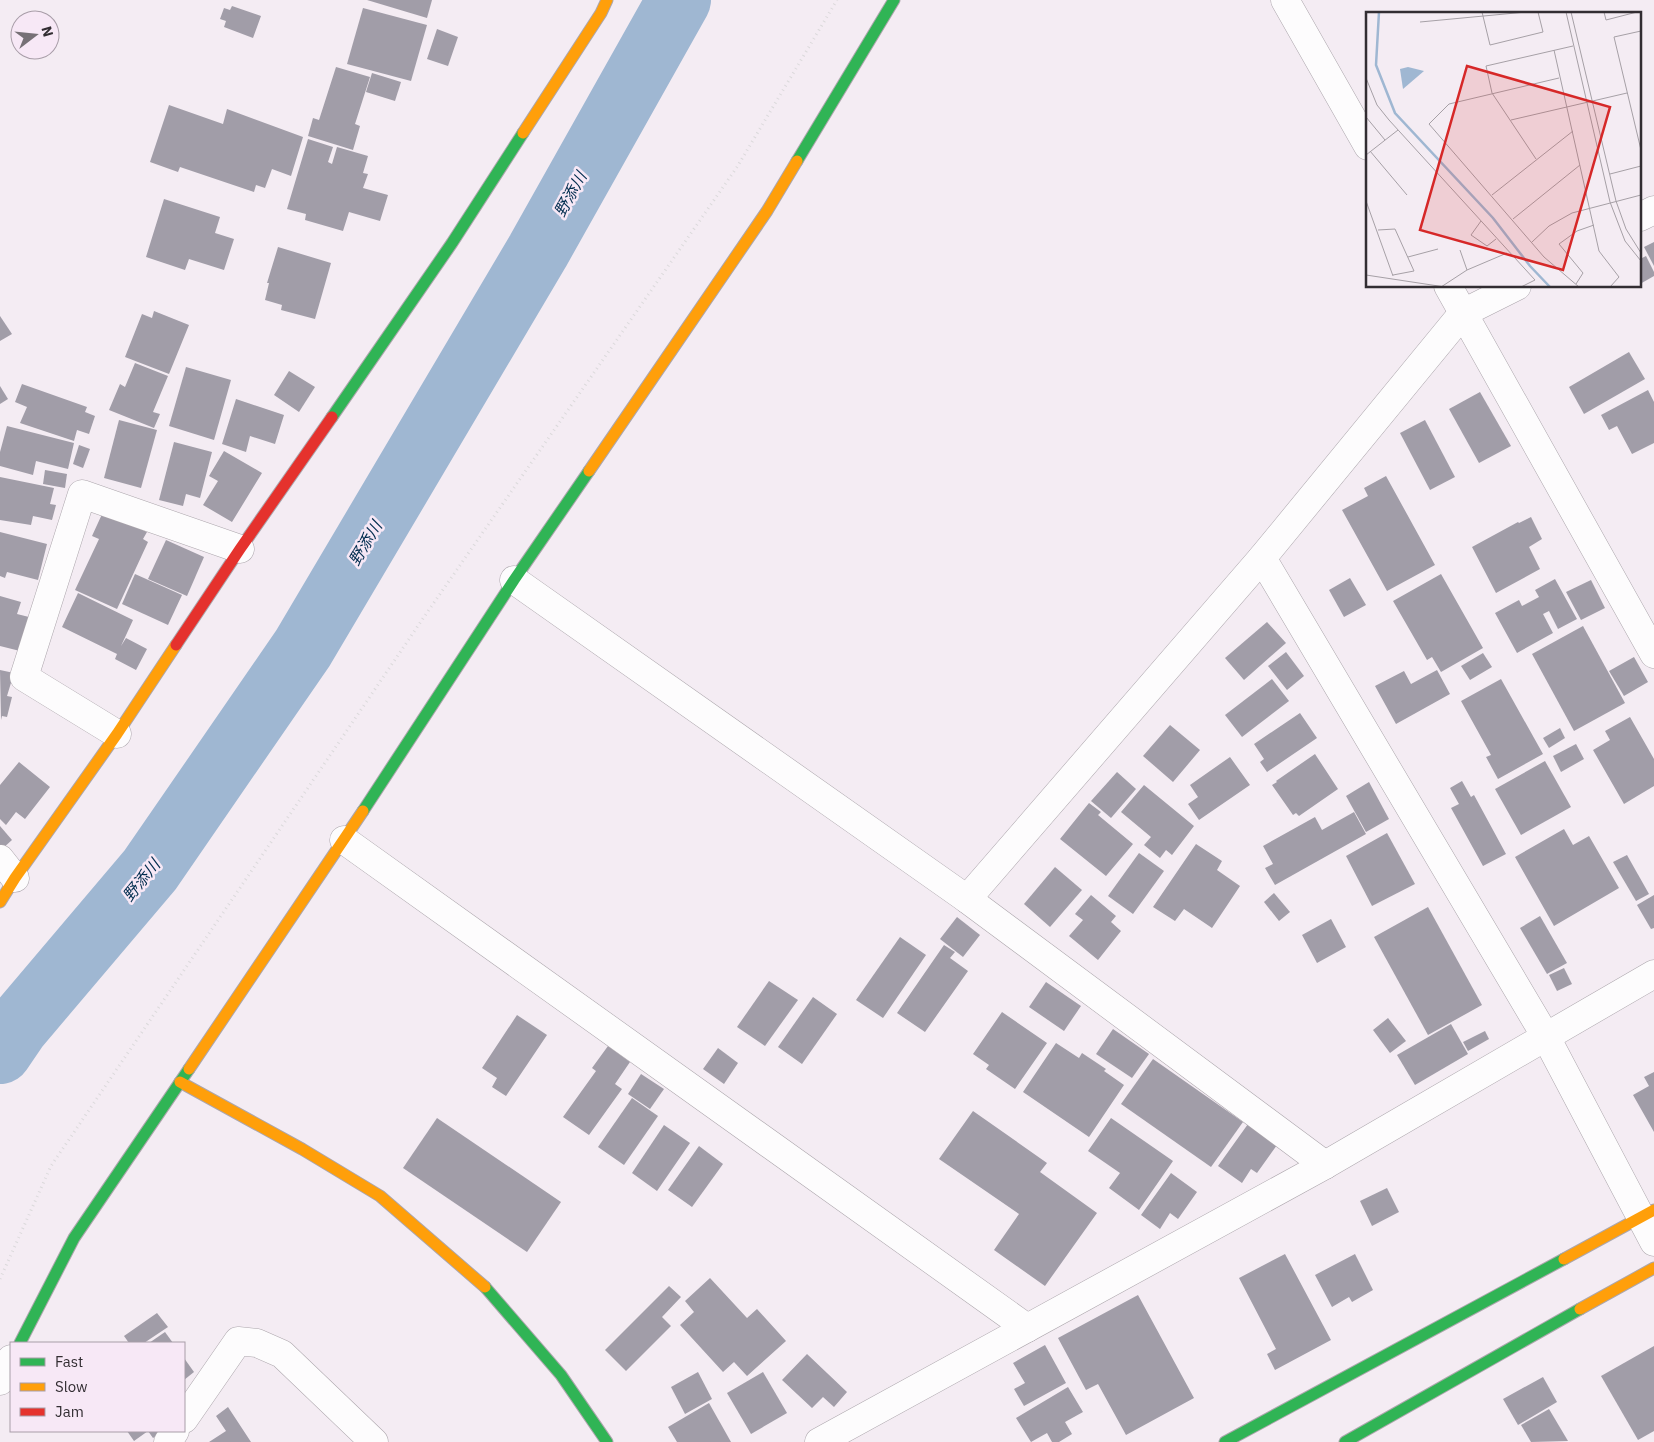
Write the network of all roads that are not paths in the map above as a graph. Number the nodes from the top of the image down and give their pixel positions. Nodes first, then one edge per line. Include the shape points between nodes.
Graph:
1 (607, 0) edge
2 (894, 0) edge
3 (1285, 0) edge
4 (1366, 142) edge
5 (1654, 210) edge
6 (1642, 217) edge
7 (1449, 288) edge
8 (1513, 288) edge
9 (1463, 313) junction
10 (240, 549) junction
11 (1262, 558) junction
12 (514, 580) junction
13 (1654, 654) edge
14 (117, 734) junction
15 (344, 840) junction
16 (7, 868) edge
17 (967, 899) junction
18 (0, 902) edge
19 (1654, 974) edge
20 (1546, 1038) junction
21 (180, 1082) junction
22 (1325, 1165) junction
23 (1647, 1214) edge
24 (1654, 1242) edge
25 (1654, 1268) edge
26 (1027, 1328) junction
27 (21, 1342) edge
28 (10, 1361) edge
29 (0, 1381) edge
30 (185, 1418) edge
31 (374, 1442) edge
32 (607, 1442) edge
33 (819, 1442) edge
34 (1225, 1442) edge
35 (1345, 1442) edge

1 - 10 street via 452,243
2 - 12 street via 767,211
3 - 4 street
5 - 6 street
7 - 9 street
8 - 9 street
9 - 11 street
9 - 13 street
10 - 14 street
10 - 14 street via 82,494 24,677
11 - 17 street
11 - 20 street
12 - 15 street
12 - 17 street
14 - 16 street
15 - 21 street
15 - 26 street
16 - 18 street
17 - 22 street
19 - 20 street
20 - 22 street
20 - 23 street
21 - 27 street via 74,1238
21 - 32 street via 380,1196 490,1291 561,1375
22 - 26 street
23 - 24 street
23 - 34 street
25 - 35 street
26 - 33 street
28 - 29 street
30 - 31 street via 238,1341 257,1343 282,1354

